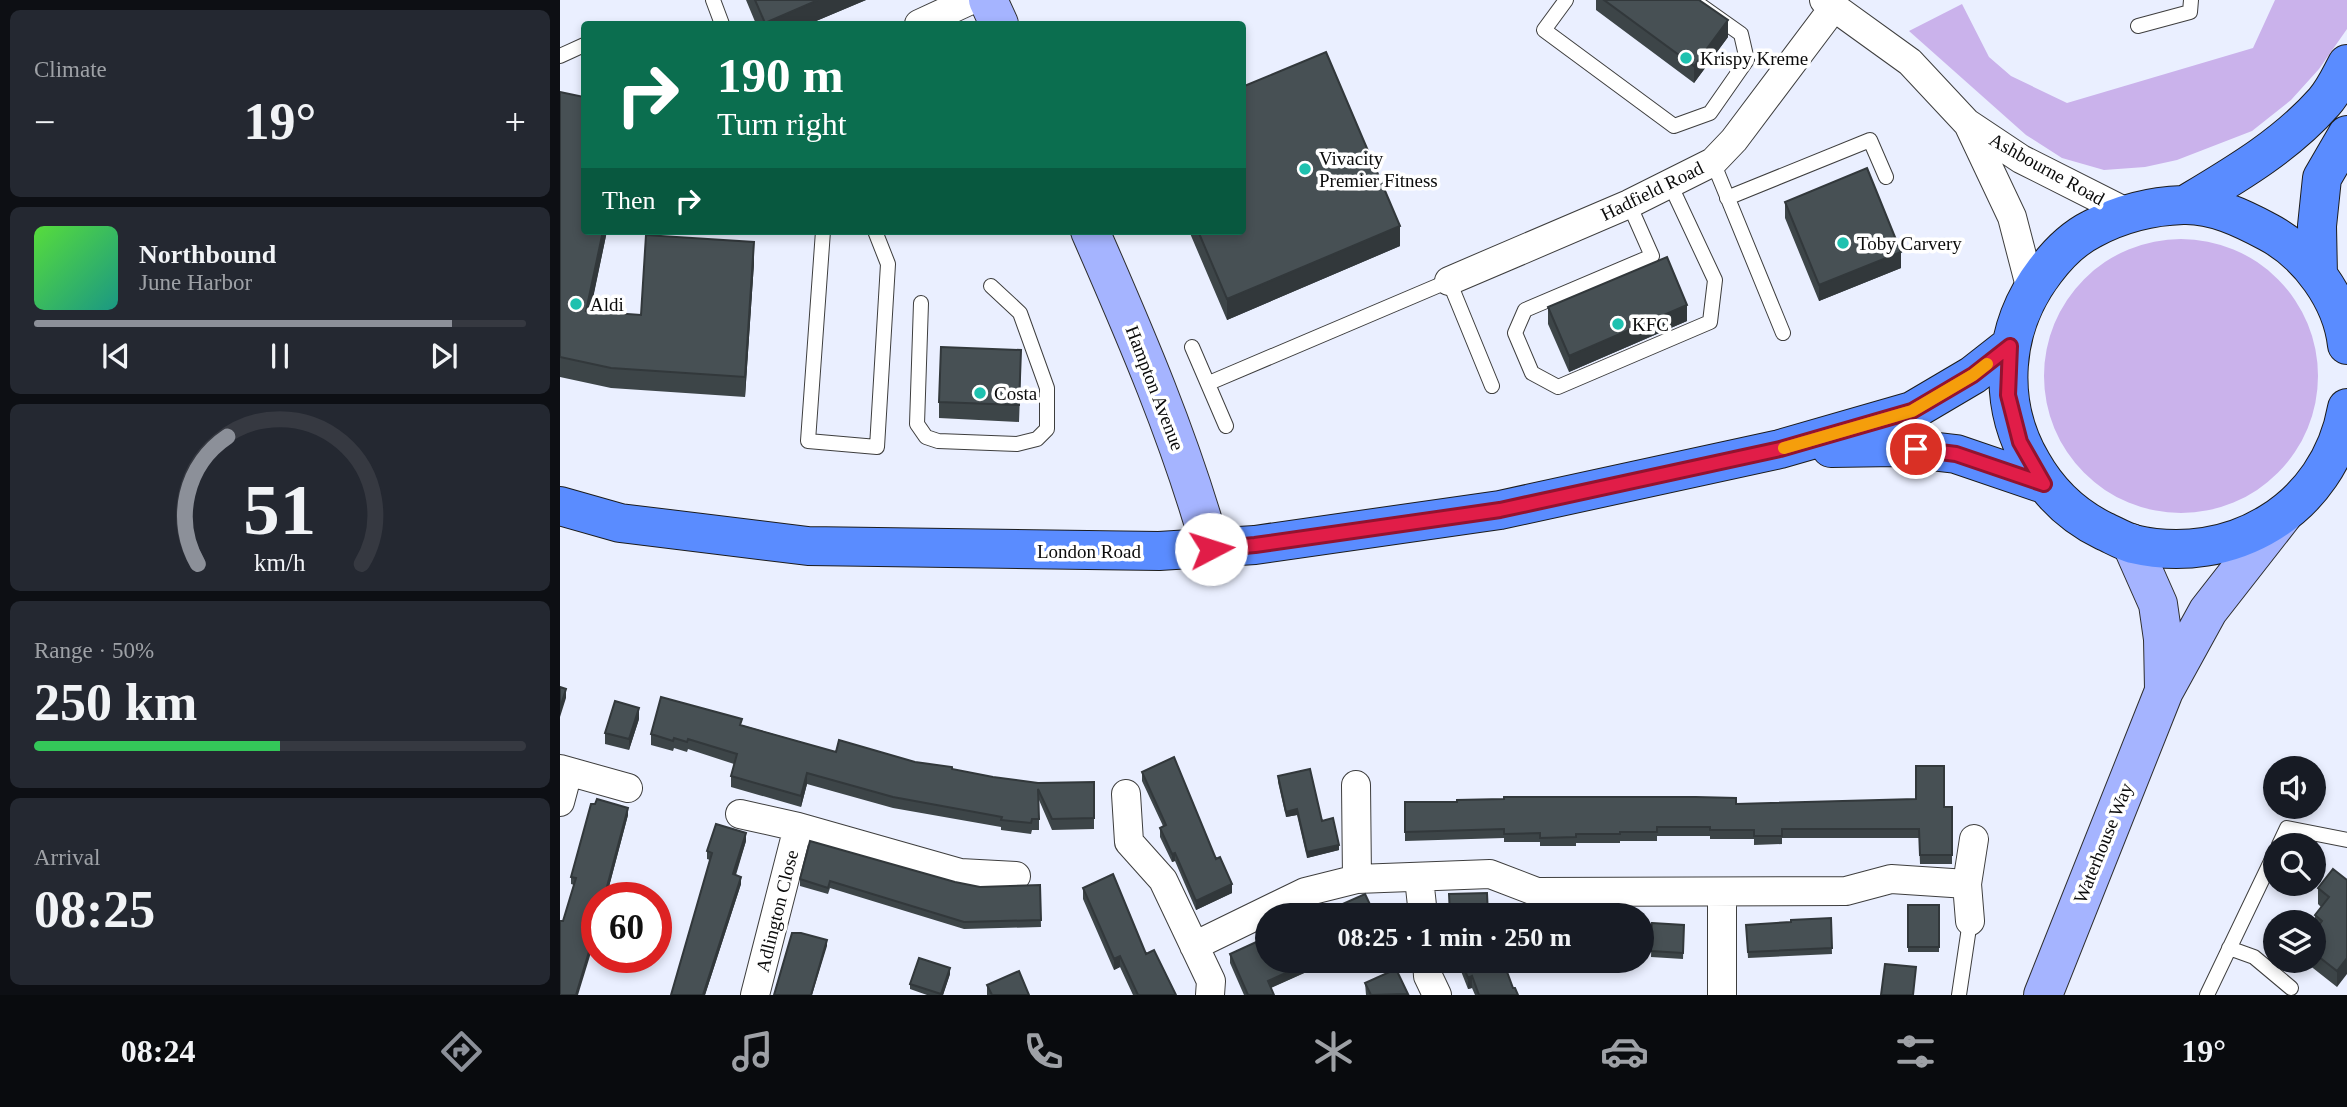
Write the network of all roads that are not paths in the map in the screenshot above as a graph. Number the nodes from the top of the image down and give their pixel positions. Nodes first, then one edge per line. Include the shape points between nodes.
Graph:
1 (713, 0) edge
2 (971, 0) edge
3 (988, 0) edge
4 (1566, 0) edge
5 (1693, 0) edge
6 (2190, 0) edge
7 (1829, 4) edge
8 (721, 21) edge
9 (926, 21) edge
10 (998, 21) edge
11 (2138, 26) dead end
12 (581, 46) edge
13 (560, 56) edge
14 (2347, 64) edge
15 (1967, 123) junction
16 (2347, 135) edge
17 (1713, 162) junction
18 (1886, 177) dead end
19 (1670, 184) junction
20 (1727, 198) junction
21 (1629, 204) junction
22 (2185, 205) junction
23 (2128, 213) junction
24 (822, 235) edge
25 (877, 235) edge
26 (1092, 235) edge
27 (2318, 275) junction
28 (1449, 281) junction
29 (991, 286) dead end
30 (2031, 290) junction
31 (921, 303) dead end
32 (1783, 334) dead end
33 (2346, 337) edge
34 (2010, 346) junction
35 (1192, 347) dead end
36 (1209, 383) junction
37 (1492, 386) dead end
38 (2347, 408) edge
39 (1226, 426) dead end
40 (1780, 449) junction
41 (2334, 475) edge
42 (2044, 484) junction
43 (560, 506) edge
44 (2283, 515) junction
45 (2131, 543) junction
46 (1211, 549) junction
47 (2164, 691) junction
48 (564, 770) edge
49 (1356, 785) dead end
50 (628, 788) dead end
51 (1126, 794) dead end
52 (560, 802) edge
53 (740, 814) dead end
54 (798, 827) junction
55 (2284, 833) edge
56 (2312, 833) edge
57 (2326, 836) edge
58 (1974, 839) dead end
59 (2347, 840) edge
60 (1016, 876) dead end
61 (1419, 878) junction
62 (2263, 878) edge
63 (1357, 879) junction
64 (1967, 884) junction
65 (1722, 892) junction
66 (1422, 903) edge
67 (1970, 921) joint
68 (1194, 946) junction
69 (2229, 948) junction
70 (1428, 973) edge
71 (2291, 988) dead end
72 (755, 995) edge
73 (1210, 995) edge
74 (1437, 995) edge
75 (1722, 995) edge
76 (1959, 995) edge
77 (2043, 995) edge
78 (2207, 995) edge

1 - 8 lane
2 - 9 street
3 - 10 street
4 - 5 lane via 1544,30 1674,126 1710,113 1747,60 1741,34
6 - 11 lane via 2189,12
7 - 15 street, Ashbourne Road via 1910,62
7 - 17 street, Hadfield Road via 1734,140
12 - 13 lane
14 - 22 main road via 2326,100 2289,137
15 - 23 street, Ashbourne Road via 2021,159
15 - 30 street, Ashbourne Road via 2012,217
16 - 27 main road via 2322,178
17 - 19 street, Hadfield Road
17 - 20 lane
18 - 20 lane via 1870,140
19 - 21 street, Hadfield Road
19 - 21 lane via 1714,280 1710,322 1558,387 1532,373 1515,333 1525,310 1652,256
20 - 32 lane
21 - 28 street, Hadfield Road
22 - 23 main road
22 - 27 main road via 2236,215 2282,239
23 - 30 main road via 2090,230 2056,256
24 - 25 lane via 808,441 877,447 888,264
26 - 46 street, Hampton Avenue via 1154,376
27 - 33 main road
28 - 36 lane
28 - 37 lane
29 - 31 lane via 1020,313 1047,388 1047,429 1037,439 1017,444 938,442 926,437 916,424
30 - 34 main road
34 - 40 main road, London Road via 1973,375 1912,411
34 - 42 main road via 2008,395 2020,442
35 - 36 lane
36 - 39 lane
38 - 41 main road
40 - 42 main road, London Road via 1896,447 1956,454
40 - 46 main road, London Road via 1500,510
41 - 44 main road
42 - 45 main road via 2083,521
43 - 46 main road, London Road via 620,523 807,547
44 - 45 main road via 2236,541 2184,550
44 - 47 street, Waterhouse Way via 2208,611
45 - 47 street, Waterhouse Way via 2158,604
47 - 77 street, Waterhouse Way
48 - 50 street
48 - 52 street
49 - 63 street
51 - 68 street via 1129,842 1163,880
53 - 54 street
54 - 60 street via 960,873
54 - 72 street, Adlington Close
55 - 56 lane via 2287,828
57 - 59 lane
58 - 64 street
61 - 63 street
61 - 65 street via 1490,874 1537,892
61 - 66 street
62 - 69 lane
63 - 68 street via 1306,892
64 - 65 street via 1891,879 1846,891
64 - 67 street
65 - 75 street
67 - 76 lane
68 - 73 street via 1211,981
69 - 71 lane via 2254,957
69 - 78 lane
70 - 74 street

